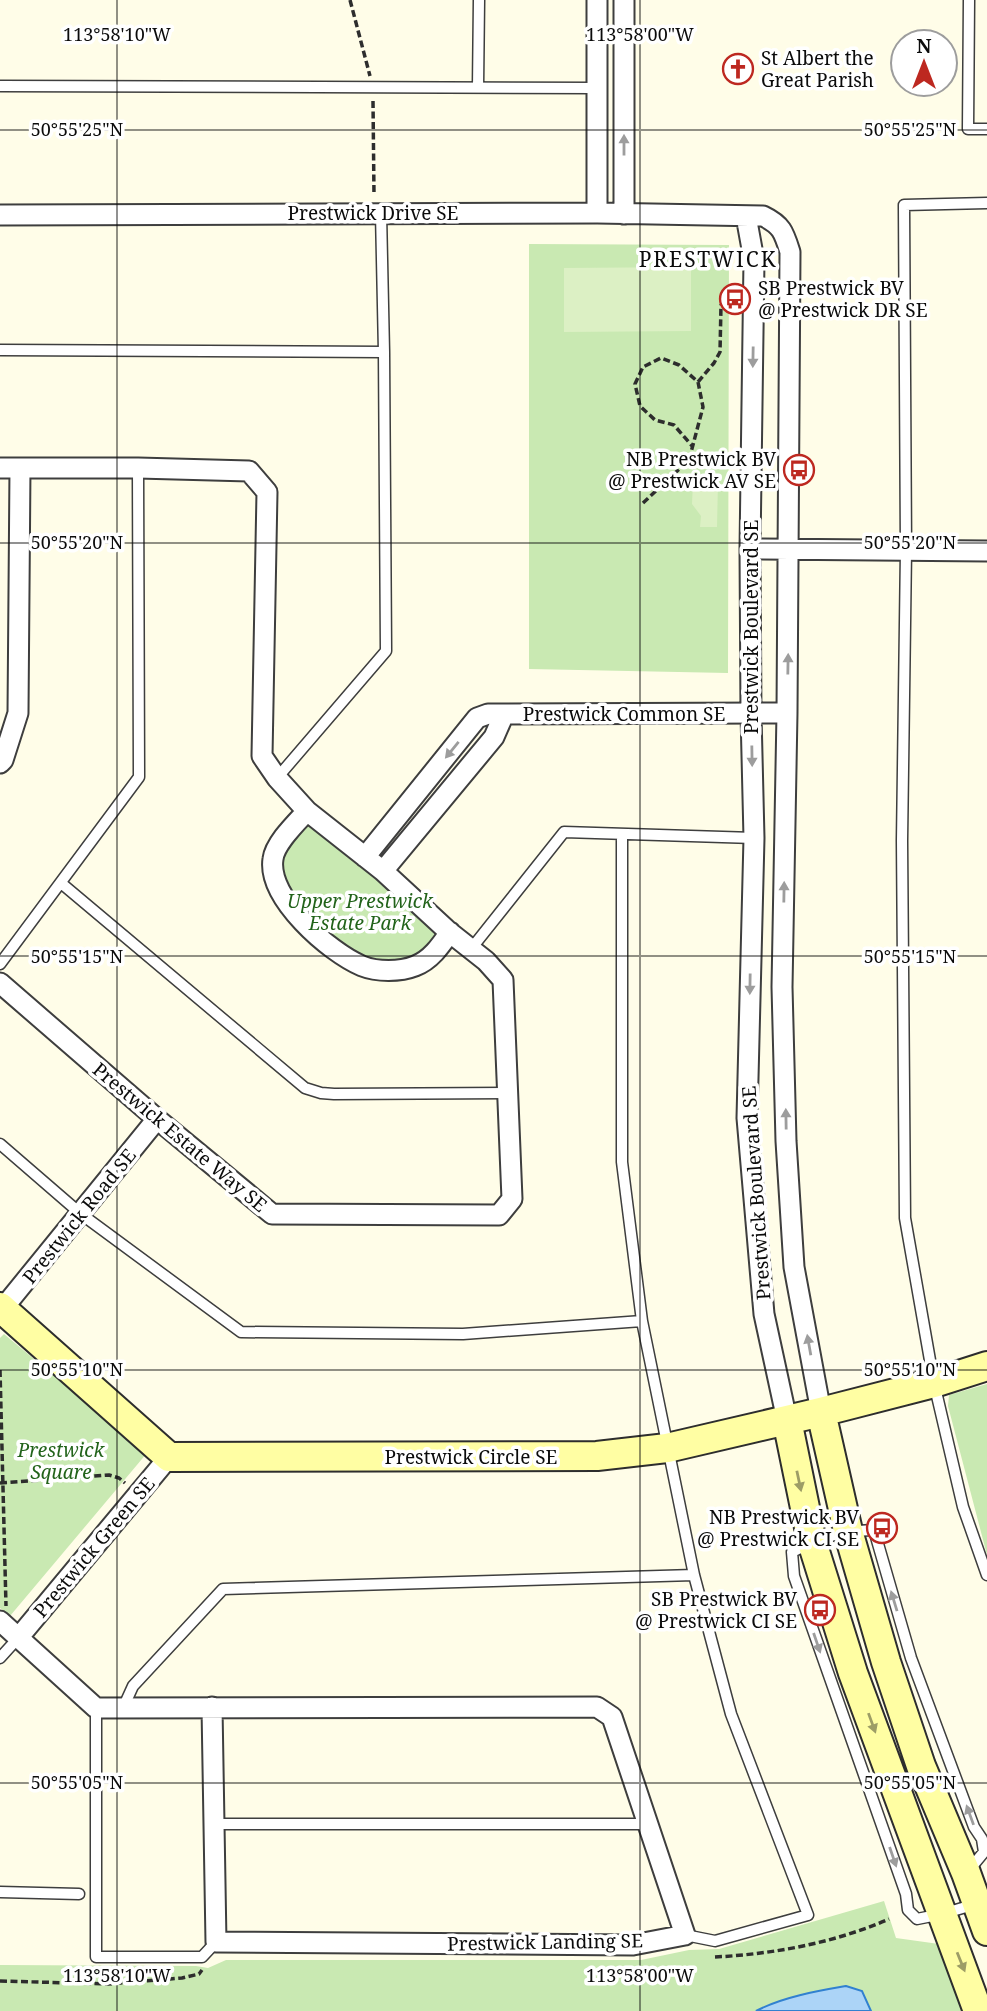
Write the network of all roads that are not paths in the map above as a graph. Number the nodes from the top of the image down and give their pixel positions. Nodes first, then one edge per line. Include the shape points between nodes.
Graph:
1 (479, 0) edge
2 (597, 0) edge
3 (624, 0) edge
4 (969, 0) edge
5 (0, 86) edge
6 (478, 87) junction
7 (597, 88) junction
8 (987, 129) edge
9 (987, 203) edge
10 (382, 213) junction
11 (597, 213) junction
12 (624, 214) junction
13 (0, 215) edge
14 (746, 216) junction
15 (0, 350) edge
16 (384, 352) junction
17 (0, 468) edge
18 (20, 468) junction
19 (138, 468) junction
20 (750, 549) junction
21 (789, 550) junction
22 (906, 550) junction
23 (987, 551) edge
24 (787, 713) junction
25 (503, 714) junction
26 (751, 714) junction
27 (0, 763) edge
28 (277, 778) junction
29 (307, 811) junction
30 (622, 834) junction
31 (754, 838) junction
32 (365, 858) junction
33 (383, 871) junction
34 (61, 883) junction
35 (450, 932) junction
36 (471, 949) junction
37 (0, 964) edge
38 (0, 983) edge
39 (507, 1093) junction
40 (157, 1119) junction
41 (0, 1144) edge
42 (82, 1214) junction
43 (1, 1309) edge
44 (642, 1321) junction
45 (987, 1366) edge
46 (934, 1383) junction
47 (821, 1412) junction
48 (787, 1420) junction
49 (667, 1448) junction
50 (169, 1457) junction
51 (848, 1531) junction
52 (812, 1542) junction
53 (694, 1575) junction
54 (987, 1575) edge
55 (8, 1628) edge
56 (0, 1658) edge
57 (212, 1707) junction
58 (96, 1708) junction
59 (123, 1708) junction
60 (215, 1824) junction
61 (648, 1824) junction
62 (0, 1892) edge
63 (79, 1894) dead end
64 (982, 1903) edge
65 (942, 1914) junction
66 (987, 1931) edge
67 (685, 1935) junction
68 (216, 1942) junction
69 (978, 2011) edge

1 - 6 lane
2 - 7 street
12 -> 3 street
4 - 8 lane via 968,129
5 - 6 lane
6 - 7 lane
7 - 11 street
9 - 22 lane via 904,205
10 - 11 street, Prestwick Drive SE
10 - 13 street, Prestwick Drive SE
10 - 16 lane
11 - 12 street, Prestwick Drive SE
12 - 14 street, Prestwick Drive SE
14 -> 20 street, Prestwick Boulevard SE via 754,260
14 - 21 street, Prestwick Boulevard SE via 776,222 790,252
15 - 16 lane
16 - 28 lane via 386,651
17 - 18 street, Prestwick Estate Way SE
18 - 19 street, Prestwick Estate Way SE
18 - 27 street via 18,713
19 - 28 street, Prestwick Estate Way SE via 248,471 267,492 262,756
19 - 34 lane via 139,777
20 - 21 street
20 - 26 street, Prestwick Boulevard SE
21 - 22 street
24 -> 21 street, Prestwick Boulevard SE
22 - 23 street
22 - 46 lane via 902,841 905,1218
24 - 26 street, Prestwick Common SE
47 -> 24 street, Prestwick Boulevard SE via 794,1267 786,1141 782,987
25 - 26 street, Prestwick Common SE
25 -> 32 street, Prestwick Common SE via 477,718
25 - 33 street via 494,737
26 -> 31 street, Prestwick Boulevard SE
28 - 29 street, Prestwick Estate Way SE
29 - 32 street, Prestwick Estate Way SE
29 - 35 street via 273,857 273,874 289,907 330,948 363,967 391,971 416,965 437,951
30 - 31 lane
30 - 36 lane via 564,832
30 - 44 lane via 622,1162
31 -> 48 street, Prestwick Boulevard SE via 747,1118 764,1314
32 - 33 street, Prestwick Estate Way SE
33 - 35 street, Prestwick Estate Way SE
34 - 37 lane
34 - 39 lane via 305,1088 334,1094
35 - 36 street, Prestwick Estate Way SE
36 - 39 street, Prestwick Estate Way SE via 503,980
38 - 40 street, Prestwick Estate Way SE
39 - 40 street, Prestwick Estate Way SE via 512,1199 499,1214 272,1214
40 - 42 street, Prestwick Road SE
41 - 42 lane
42 - 43 street, Prestwick Road SE
42 - 44 lane via 241,1332 463,1334
43 - 50 street
44 - 49 lane
45 - 46 street, Prestwick Circle SE
46 - 47 street, Prestwick Circle SE
46 - 54 lane via 963,1507
47 - 48 street, Prestwick Circle SE
47 - 51 street, Prestwick Boulevard SE
48 - 49 street, Prestwick Circle SE
48 -> 52 street, Prestwick Boulevard SE
49 - 50 street, Prestwick Circle SE via 597,1456
49 - 53 lane
50 - 55 street, Prestwick Green SE
51 - 52 lane
64 -> 51 street, Prestwick Boulevard SE via 921,1766
52 -> 65 street, Prestwick Boulevard SE via 853,1673
53 - 59 lane via 223,1589 133,1686
53 - 67 lane via 731,1714 808,1915 715,1941
55 - 56 lane
55 - 58 street
57 - 59 street
57 - 60 street
57 - 61 street via 597,1707 612,1717
58 - 59 street
58 - 68 lane via 96,1957 202,1958
60 - 61 lane
60 - 68 street
61 - 67 street
62 - 63 lane
64 - 65 lane
64 - 66 street, Prestwick Boulevard SE
65 -> 69 street, Prestwick Boulevard SE
67 - 68 street, Prestwick Landing SE via 633,1945

